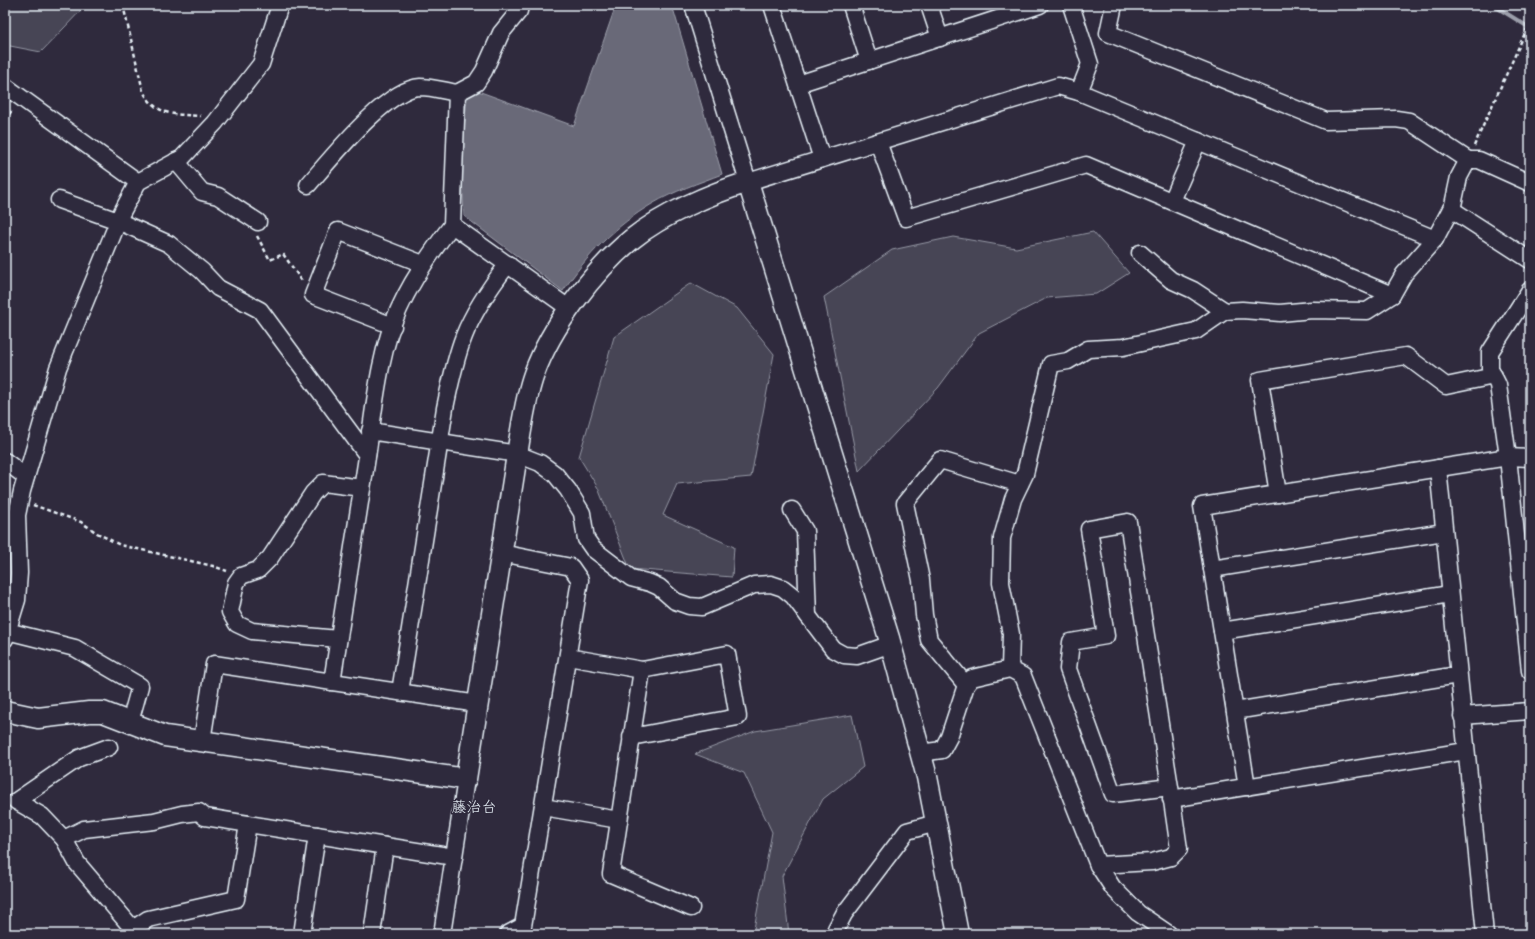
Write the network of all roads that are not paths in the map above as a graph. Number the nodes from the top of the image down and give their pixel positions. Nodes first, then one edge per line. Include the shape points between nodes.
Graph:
1 (280, 5) edge
2 (520, 5) edge
3 (692, 5) edge
4 (772, 5) edge
5 (851, 5) edge
6 (929, 5) edge
7 (1040, 5) edge
8 (1071, 5) edge
9 (1114, 5) edge
10 (1008, 10) edge
11 (940, 38) junction
12 (869, 61) junction
13 (798, 84) junction
14 (5, 86) edge
15 (1079, 92) junction
16 (457, 93) junction
17 (1198, 141) junction
18 (878, 142) junction
19 (822, 159) junction
20 (1468, 160) junction
21 (176, 161) junction
22 (138, 182) junction
23 (748, 182) junction
24 (1530, 183) edge
25 (308, 185) dead end
26 (59, 200) dead end
27 (1172, 201) junction
28 (1451, 209) junction
29 (118, 221) junction
30 (258, 222) road end
31 (452, 225) junction
32 (1435, 239) junction
33 (1140, 253) dead end
34 (1530, 260) edge
35 (423, 264) junction
36 (508, 264) junction
37 (1530, 290) edge
38 (1392, 295) junction
39 (570, 309) junction
40 (1225, 311) junction
41 (393, 326) junction
42 (1494, 376) junction
43 (370, 431) junction
44 (439, 442) junction
45 (517, 454) junction
46 (367, 455) junction
47 (1508, 457) junction
48 (1530, 458) edge
49 (5, 461) edge
50 (1438, 468) junction
51 (26, 477) junction
52 (1020, 484) junction
53 (362, 488) junction
54 (1278, 494) junction
55 (792, 510) dead end
56 (1444, 532) junction
57 (501, 554) junction
58 (1212, 569) junction
59 (1450, 594) junction
60 (808, 616) junction
61 (1222, 631) junction
62 (6, 635) edge
63 (338, 639) junction
64 (891, 644) junction
65 (568, 657) junction
66 (1010, 669) junction
67 (642, 670) junction
68 (1530, 671) edge
69 (1458, 674) junction
70 (332, 682) junction
71 (966, 685) junction
72 (400, 692) junction
73 (478, 704) junction
74 (5, 711) edge
75 (1234, 711) junction
76 (1530, 711) edge
77 (1462, 716) junction
78 (130, 722) junction
79 (631, 737) junction
80 (202, 741) junction
81 (109, 747) dead end
82 (1466, 751) junction
83 (920, 754) junction
84 (466, 779) junction
85 (1247, 787) junction
86 (1171, 793) junction
87 (543, 808) junction
88 (619, 820) junction
89 (936, 823) junction
90 (248, 824) junction
91 (317, 835) junction
92 (64, 839) junction
93 (385, 846) junction
94 (454, 857) junction
95 (1098, 865) junction
96 (691, 908) dead end
97 (302, 934) edge
98 (372, 934) edge
99 (442, 934) edge
100 (508, 934) edge
101 (836, 934) edge
102 (958, 934) edge
103 (1169, 934) edge
104 (1485, 934) edge

1 - 21 street via 261,64 220,117 182,158
2 - 16 street via 501,33 476,83
3 - 23 street
4 - 13 street
5 - 12 street
6 - 11 street
7 - 10 street
8 - 15 street via 1090,64
9 - 20 street via 1108,33 1326,120 1409,121
10 - 11 street
11 - 12 street
12 - 13 street
13 - 19 street
14 - 22 street
15 - 17 street
15 - 18 street via 1058,86
16 - 25 street via 420,87 398,93 359,128
16 - 31 street
17 - 27 street
17 - 32 street
18 - 19 street
18 - 27 street via 906,218 1086,165
19 - 23 street
20 - 24 street via 1479,160
20 - 28 street via 1459,177
21 - 22 street
21 - 30 street via 202,192 218,196
22 - 29 street
23 - 39 street via 694,202 632,239 585,288
23 - 64 street
26 - 29 street
27 - 38 street
28 - 32 street
28 - 34 street
29 - 46 street via 169,244 218,288 260,310
29 - 51 street via 58,368
31 - 35 street
31 - 36 street
32 - 38 street via 1404,274
33 - 40 street via 1170,280 1194,290
35 - 41 street via 398,310
35 - 41 street via 338,231 313,295
36 - 39 street
36 - 44 street via 491,286 465,335 453,372
37 - 42 street via 1490,352 1490,369
38 - 40 street via 1367,311
39 - 45 street via 548,344 534,373 525,404
40 - 52 street via 1196,330 1123,347 1088,349 1068,361 1051,364 1025,474
41 - 43 street via 387,342
42 - 47 street via 1498,385
42 - 54 street via 1446,386 1406,356 1260,380
43 - 44 street
43 - 46 street
44 - 45 street
44 - 72 street
45 - 57 street
45 - 60 street via 540,463 555,474 582,513 586,539 593,549 631,578 659,587 675,601 688,606 702,607 754,585 771,584 783,588 794,596
46 - 53 street
47 - 48 street
47 - 50 street
47 - 68 street
49 - 51 street
50 - 54 street
50 - 56 street
51 - 62 street via 17,515 17,600
52 - 66 street via 1002,538 1001,583 1011,634
52 - 71 street via 940,460 905,503 921,580 929,640
53 - 63 street
53 - 63 street via 323,483 313,493 270,558 258,570 241,576 236,583 230,612 237,624 252,631
54 - 58 street via 1202,506
55 - 60 street via 805,531
56 - 58 street
56 - 59 street
57 - 65 street via 571,566 580,580
57 - 73 street
58 - 61 street
59 - 61 street
59 - 69 street
60 - 64 street via 832,649 844,655 857,656
61 - 75 street
62 - 78 street via 75,648 140,686
63 - 70 street
64 - 83 street
65 - 67 street
65 - 87 street
66 - 71 street via 972,678
66 - 95 street via 1023,676
67 - 79 street
67 - 79 street via 727,654 738,717
69 - 75 street
69 - 77 street
70 - 72 street
70 - 80 street via 214,664
71 - 83 street via 949,737 942,750
72 - 73 street
73 - 84 street
74 - 78 street via 38,718 103,712
75 - 85 street
76 - 77 street
77 - 82 street
78 - 80 street via 165,736
79 - 88 street
80 - 84 street
81 - 92 street via 79,758 16,801 42,816
82 - 85 street
82 - 104 street
83 - 89 street
84 - 94 street
85 - 86 street
86 - 86 street via 1128,522 1088,529 1106,636 1071,642 1068,669 1113,794
86 - 95 street via 1179,849 1171,857 1152,862
87 - 88 street
87 - 100 street via 523,926
88 - 96 street via 611,874
89 - 101 street via 907,831 844,914
89 - 102 street
90 - 91 street
90 - 92 street via 205,817 199,812 154,821 84,829
90 - 92 street via 236,899 148,919 133,929 77,862
91 - 93 street
91 - 97 street
93 - 94 street
93 - 98 street
94 - 99 street
95 - 103 street via 1113,888 1138,913

